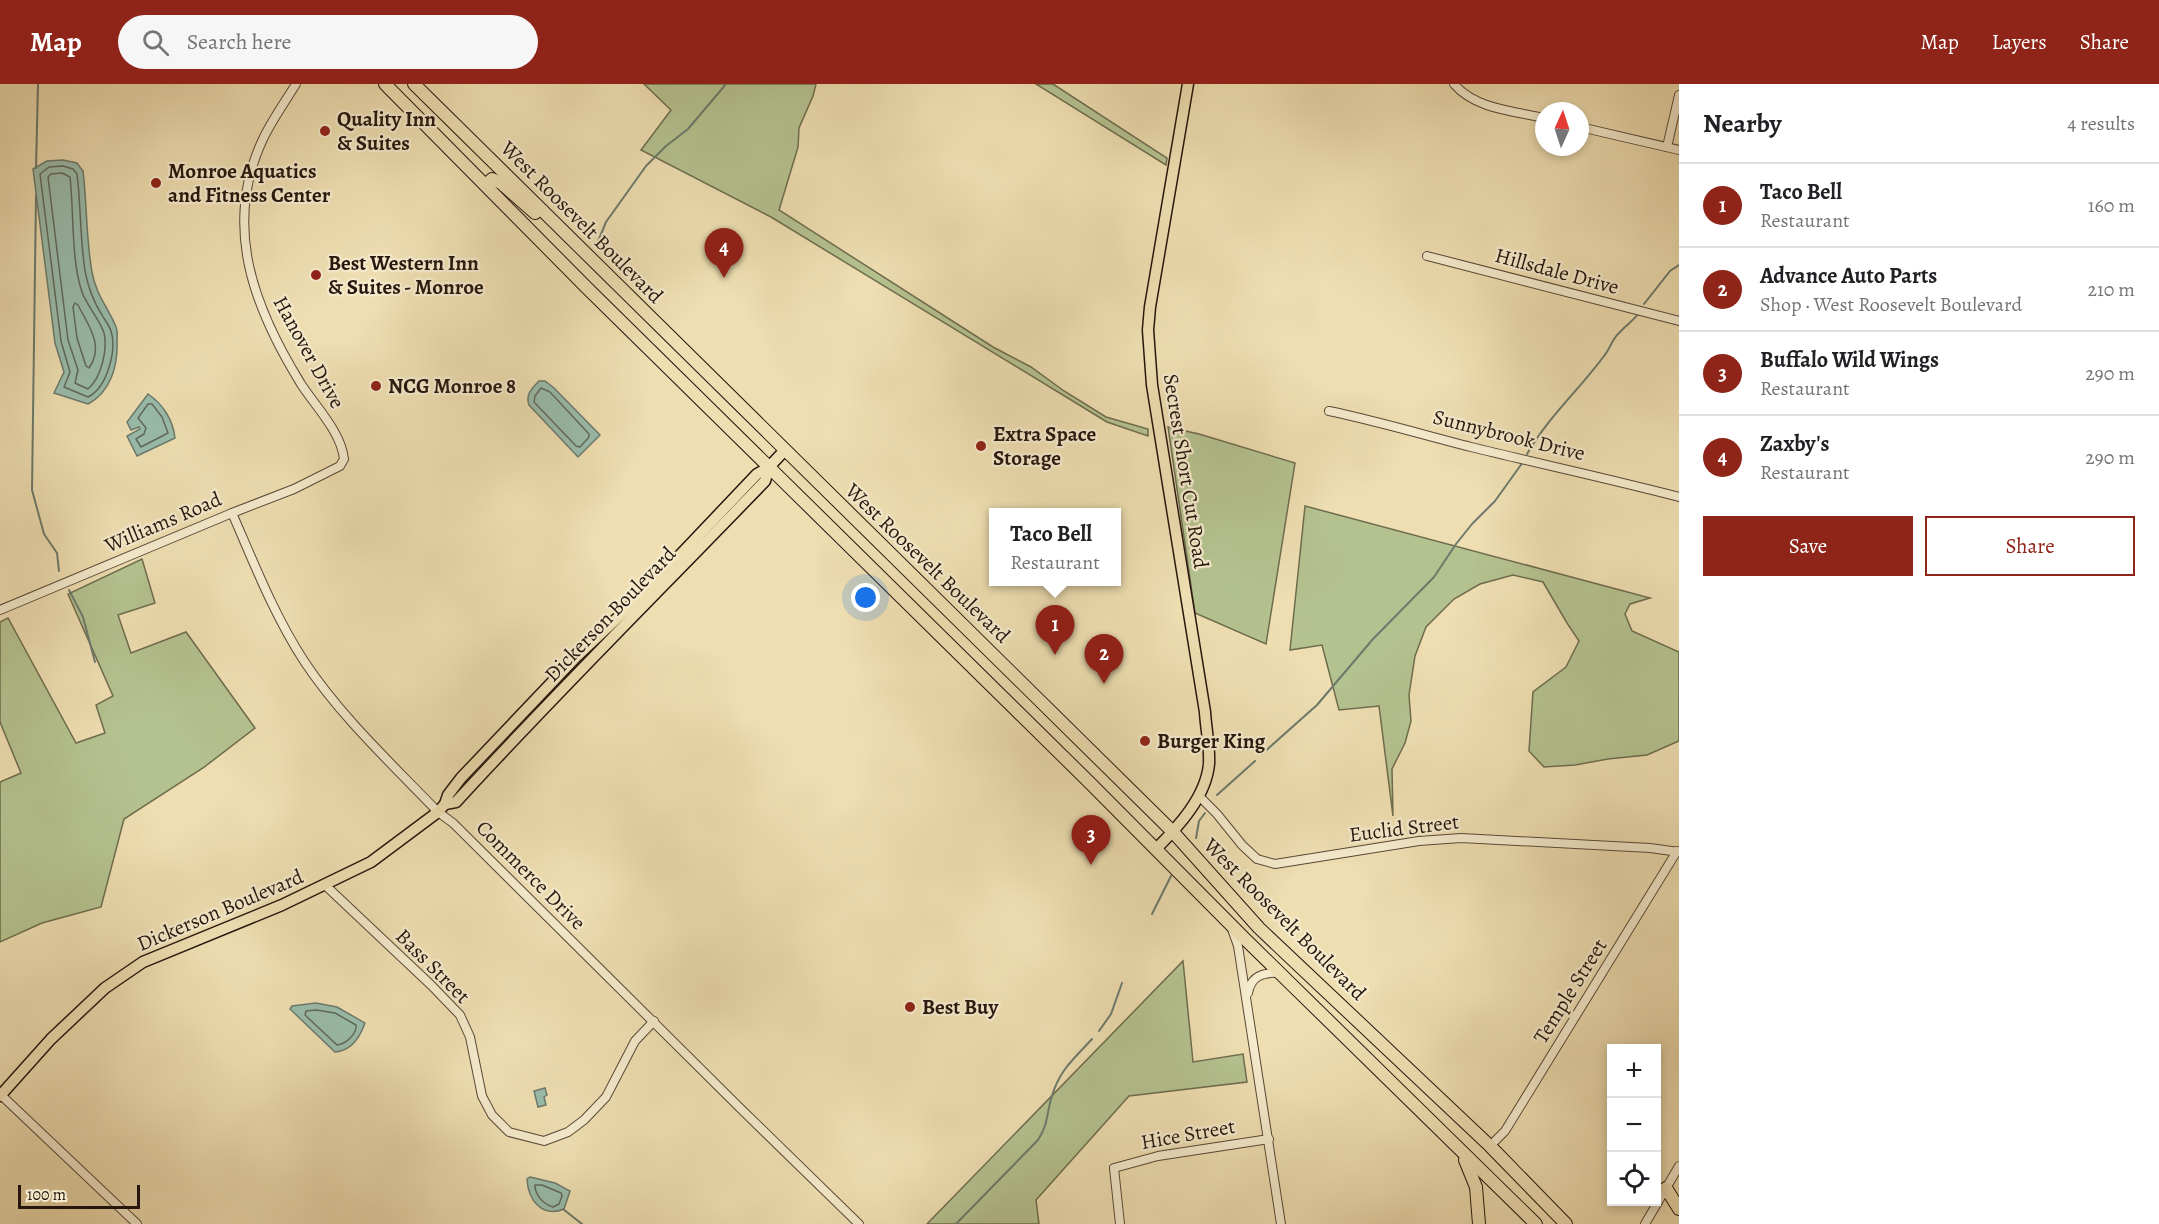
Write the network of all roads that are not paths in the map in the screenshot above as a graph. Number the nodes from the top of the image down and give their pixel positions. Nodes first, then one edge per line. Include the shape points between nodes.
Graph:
1 (296, 84) edge
2 (385, 84) edge
3 (414, 84) edge
4 (1188, 84) edge
5 (1454, 84) edge
6 (1679, 95) edge
7 (1535, 116) edge
8 (1589, 129) edge
9 (1667, 147) junction
10 (1679, 150) edge
11 (486, 185) junction
12 (581, 249) junction
13 (1427, 256) dead end
14 (1679, 321) edge
15 (1329, 411) dead end
16 (785, 450) junction
17 (340, 466) joint
18 (769, 467) junction
19 (1679, 497) edge
20 (232, 513) junction
21 (645, 592) junction
22 (0, 610) edge
23 (616, 636) junction
24 (1199, 796) junction
25 (441, 808) junction
26 (1173, 832) junction
27 (1156, 849) junction
28 (1678, 851) edge
29 (325, 885) junction
30 (1230, 924) junction
31 (1279, 973) junction
32 (1246, 999) junction
33 (654, 1021) junction
34 (0, 1096) edge
35 (1269, 1139) junction
36 (1490, 1146) junction
37 (1460, 1151) junction
38 (1679, 1166) edge
39 (1666, 1188) junction
40 (1679, 1209) edge
41 (1479, 1218) edge
42 (137, 1224) edge
43 (859, 1224) edge
44 (1120, 1224) edge
45 (1281, 1224) edge
46 (1488, 1224) edge
47 (1536, 1224) edge
48 (1566, 1224) edge
49 (1645, 1224) edge

1 - 17 street, Hanover Drive via 257,154 245,205 245,251 272,332 337,439 344,459
2 - 11 highway, West Roosevelt Boulevard
3 - 12 highway, West Roosevelt Boulevard
4 - 24 main road, Secrest Short Cut Road via 1148,330 1152,385 1205,712 1209,764
5 - 7 street via 1468,98
6 - 9 street
8 - 9 street
9 - 10 street
11 - 12 highway via 492,179 501,183
11 - 18 highway, West Roosevelt Boulevard
12 - 16 highway, West Roosevelt Boulevard
13 - 14 street, Hillsdale Drive
15 - 19 street, Sunnybrook Drive
16 - 18 main road, Dickerson Boulevard
16 - 26 highway, West Roosevelt Boulevard
17 - 20 street, Williams Road
18 - 21 main road, Dickerson Boulevard via 757,474
18 - 23 main road, Dickerson Boulevard via 765,481
18 - 27 highway, West Roosevelt Boulevard
20 - 22 street, Williams Road
20 - 25 street, Commerce Drive via 276,612 325,691
21 - 23 main road
21 - 25 main road, Dickerson Boulevard via 576,657 461,778
23 - 25 main road, Dickerson Boulevard via 456,802
24 - 26 main road, Secrest Short Cut Road
24 - 28 street, Euclid Street via 1257,859 1275,864 1461,838
25 - 29 main road, Dickerson Boulevard via 371,862
25 - 33 street, Commerce Drive
26 - 27 main road, Secrest Short Cut Road
26 - 36 highway, West Roosevelt Boulevard via 1260,928
27 - 30 highway, West Roosevelt Boulevard
28 - 36 street, Temple Street via 1505,1131
29 - 33 street, Bass Street via 460,1015 470,1037 482,1096 492,1115 509,1132 544,1141 568,1132 584,1120 606,1097 635,1041
29 - 34 main road, Dickerson Boulevard via 143,962 105,988 51,1039
30 - 31 highway, West Roosevelt Boulevard
30 - 32 street via 1238,946
31 - 32 street via 1256,976
31 - 37 highway, West Roosevelt Boulevard
32 - 35 street
33 - 43 street, Commerce Drive
34 - 42 street
35 - 44 street, Hice Street via 1158,1156 1114,1167
35 - 45 street
36 - 48 highway, West Roosevelt Boulevard
37 - 41 highway via 1476,1187
37 - 47 highway, West Roosevelt Boulevard
38 - 39 street
39 - 40 highway
39 - 49 street
41 - 46 highway via 1487,1217

